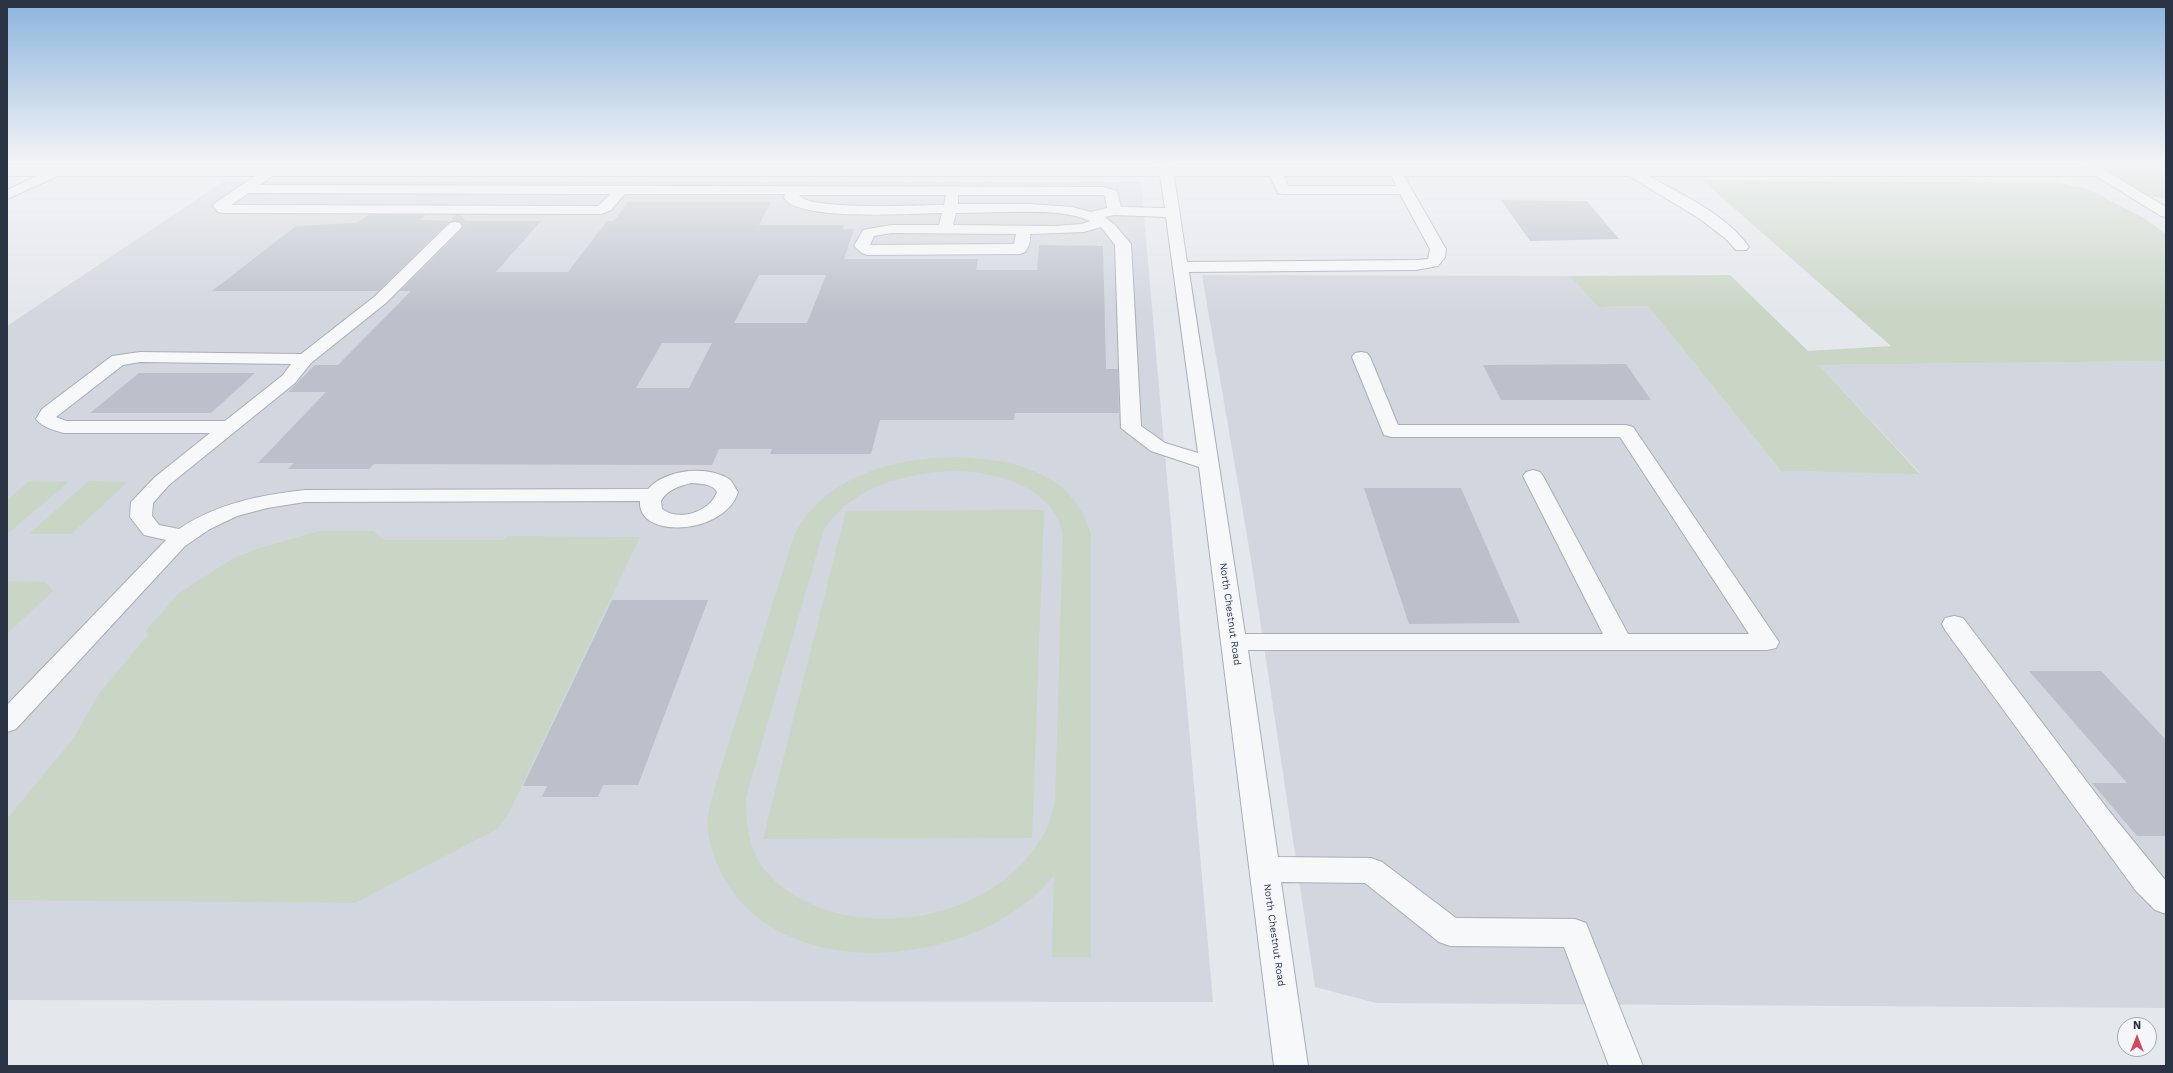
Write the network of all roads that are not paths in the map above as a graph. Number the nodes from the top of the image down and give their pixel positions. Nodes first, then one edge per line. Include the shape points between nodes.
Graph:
1 (345, 213) edge
2 (467, 213) tunnel mouth
3 (540, 213) edge
4 (949, 213) edge
5 (1077, 213) edge
6 (1103, 213) edge
7 (1170, 213) edge
8 (1172, 213) edge
9 (1418, 213) edge
10 (1699, 213) edge
11 (1102, 216) junction
12 (463, 217) junction
13 (945, 229) junction
14 (1023, 230) junction
15 (1741, 246) dead end
16 (1180, 267) junction
17 (1361, 357) dead end
18 (305, 359) junction
19 (229, 427) junction
20 (1209, 463) junction
21 (1533, 476) dead end
22 (653, 495) dead end
23 (184, 536) junction
24 (1954, 624) dead end
25 (1234, 642) junction
26 (1620, 642) junction
27 (7, 722) edge
28 (1265, 869) junction
29 (2166, 902) edge
30 (1291, 1066) edge
31 (1626, 1066) edge

1 - 12 street
2 - 12 street
3 - 12 street
4 - 13 street
5 - 11 street
6 - 11 street
7 - 11 street
8 - 16 street, North Chestnut Road
9 - 16 street via 1438,249 1433,262 1416,265
10 - 15 street
11 - 14 street via 1084,228
11 - 20 street via 1123,244 1131,428 1158,447
12 - 18 street via 380,300
13 - 14 street
13 - 14 street via 891,229 868,233 862,246 867,250 1020,248
16 - 20 street, North Chestnut Road
17 - 26 street via 1391,431 1626,431 1767,642
18 - 19 street via 289,379
18 - 19 street via 140,357 118,360 49,413 46,419 64,427
19 - 23 street via 162,481 142,502 141,518 152,530
20 - 25 street, North Chestnut Road
21 - 26 street
22 - 23 street via 305,496 272,500 240,508 207,521
23 - 27 street
24 - 29 street via 2147,882
25 - 26 street
25 - 28 street, North Chestnut Road
28 - 30 street, North Chestnut Road
28 - 31 street via 1370,871 1450,932 1574,933

